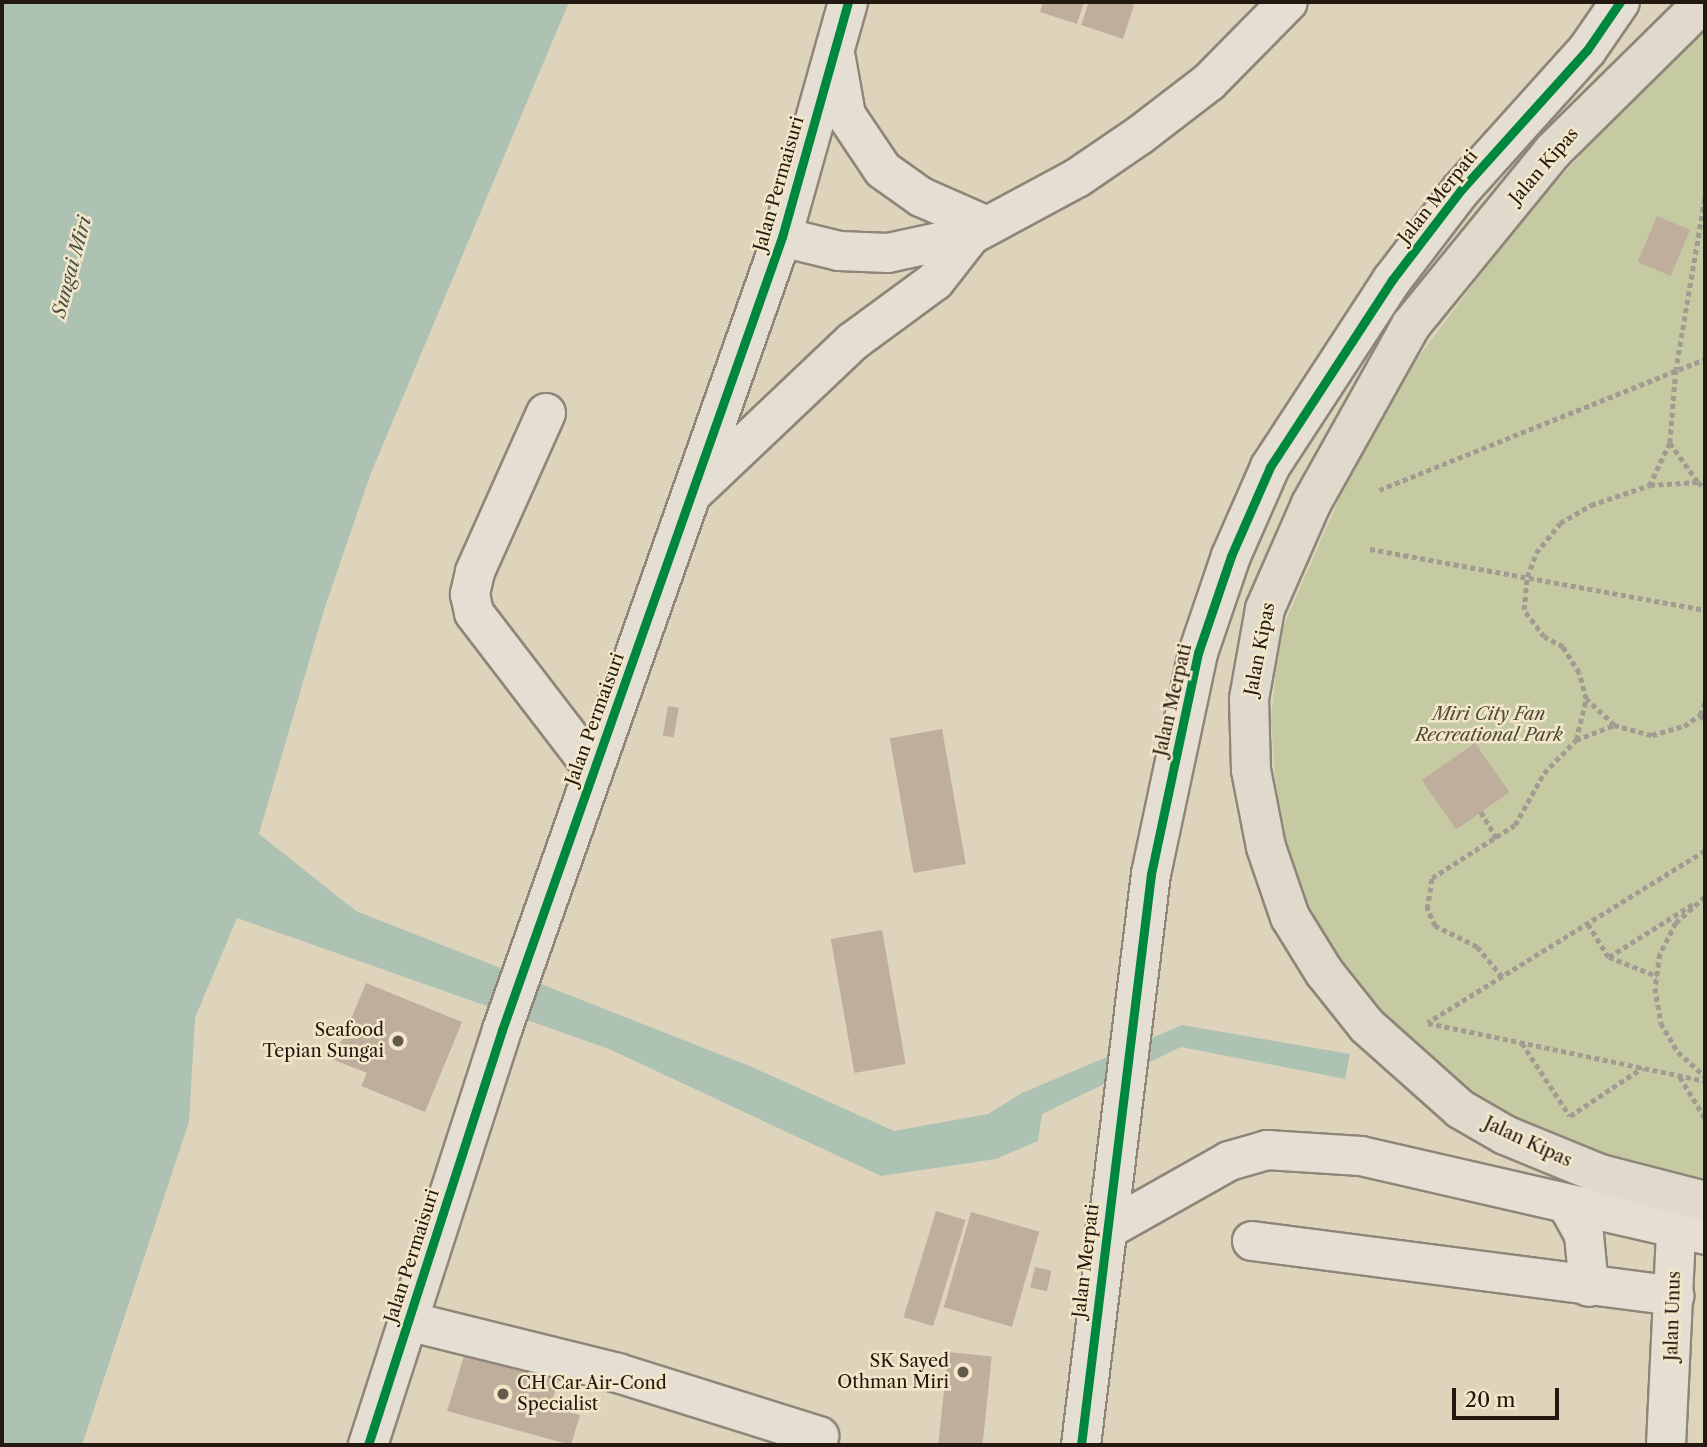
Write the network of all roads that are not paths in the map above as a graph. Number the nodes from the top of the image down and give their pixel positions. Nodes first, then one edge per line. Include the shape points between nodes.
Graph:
1 (848, 2) edge
2 (1288, 2) edge
3 (1620, 2) edge
4 (1704, 2) edge
5 (833, 47) junction
6 (979, 230) junction
7 (782, 237) junction
8 (546, 413) dead end
9 (692, 494) junction
10 (593, 768) junction
11 (1705, 1201) edge
12 (1568, 1206) junction
13 (1105, 1231) junction
14 (1690, 1232) edge
15 (1252, 1241) dead end
16 (1589, 1287) junction
17 (1674, 1296) junction
18 (408, 1321) junction
19 (818, 1436) dead end
20 (368, 1445) edge
21 (1081, 1445) edge
22 (1666, 1445) edge

1 - 5 street, Jalan Permaisuri
2 - 6 street via 1209,82 1140,135 1077,178
3 - 13 street, Jalan Merpati via 1587,50 1460,191 1392,280 1270,467 1231,556 1198,653 1151,874
4 - 11 main road, Jalan Kipas via 1553,151 1411,325 1311,504 1265,609 1249,699 1254,783 1266,847 1290,916 1324,972 1367,1026 1460,1109 1505,1135 1600,1174
5 - 6 street via 846,116 883,170
5 - 7 street, Jalan Permaisuri
6 - 7 street via 888,253 839,251
6 - 9 street via 935,281 852,342
7 - 9 street, Jalan Permaisuri
8 - 10 street via 475,572 470,594 474,613
9 - 10 street, Jalan Permaisuri
10 - 18 street, Jalan Permaisuri
12 - 13 street via 1361,1156 1267,1150 1229,1161
12 - 14 street
12 - 16 street via 1584,1235
13 - 21 street, Jalan Merpati
14 - 17 street, Jalan Unus
15 - 16 street
16 - 17 street
17 - 22 street, Jalan Unus
18 - 19 street via 618,1373
18 - 20 street, Jalan Permaisuri

